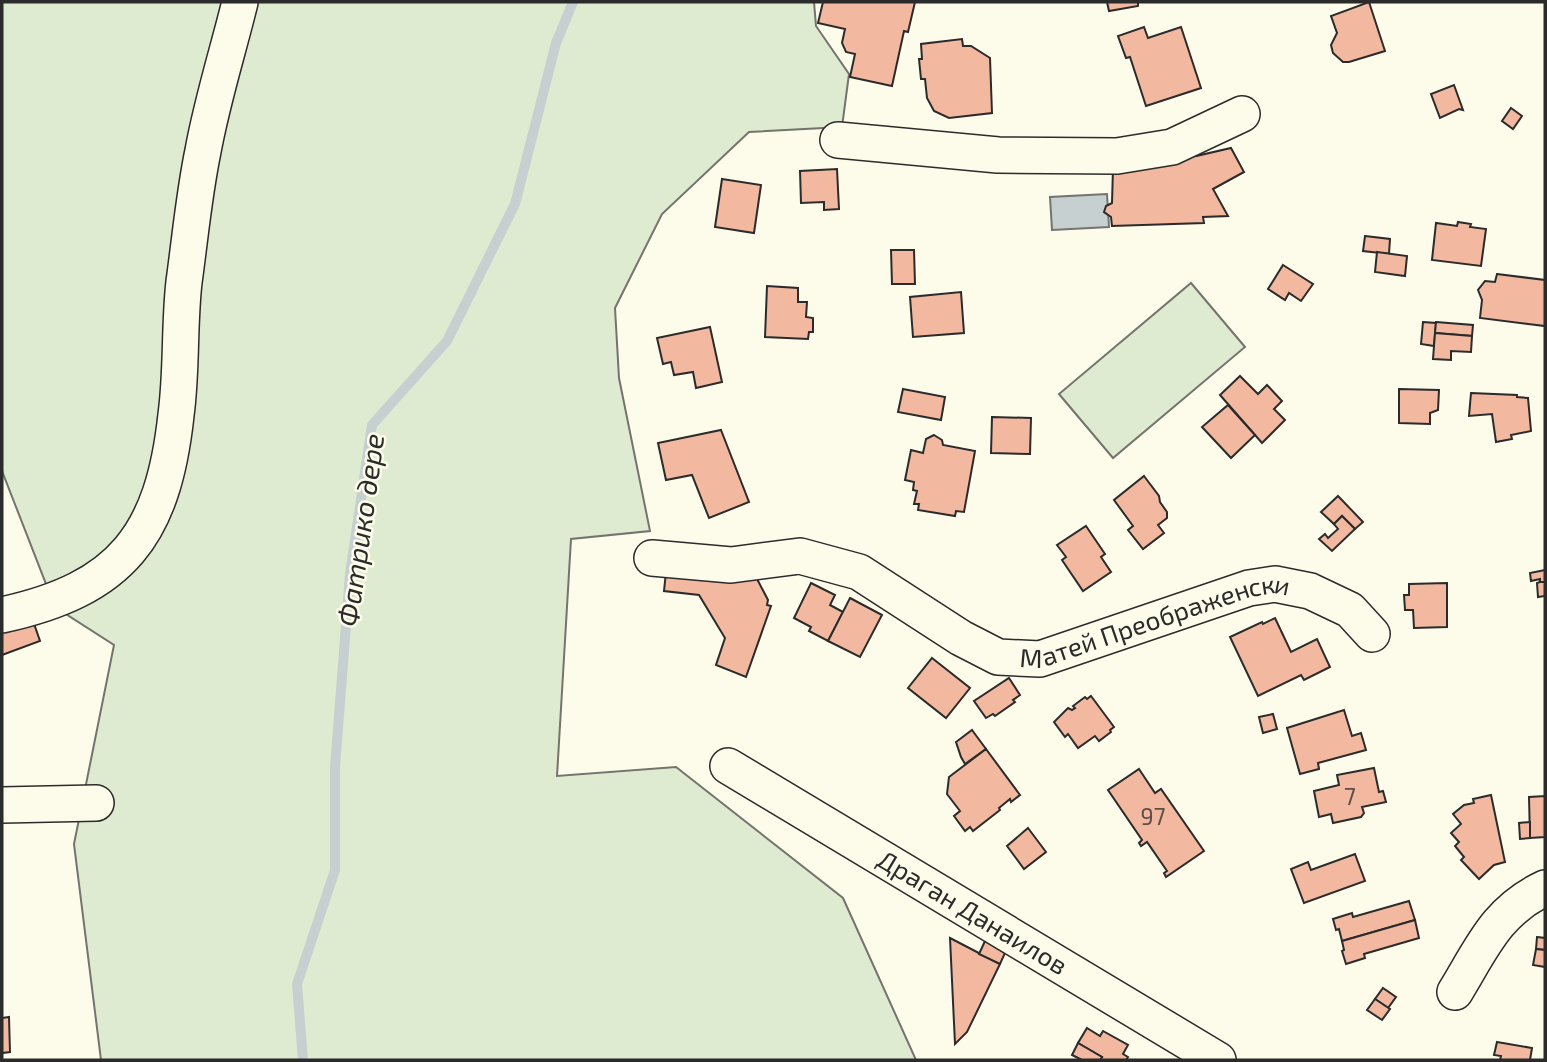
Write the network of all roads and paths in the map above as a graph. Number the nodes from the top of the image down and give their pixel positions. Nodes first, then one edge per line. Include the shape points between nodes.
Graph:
1 (240, 2) edge
2 (1242, 114) dead end
3 (838, 140) dead end
4 (652, 558) dead end
5 (6, 615) edge
6 (1372, 635) dead end
7 (728, 766) dead end
8 (96, 803) dead end
9 (2, 805) edge
10 (1545, 888) edge
11 (1455, 992) dead end
12 (1218, 1060) edge

1 - 5 street via 203,151 184,286 177,414 167,477 147,526 123,560 53,601
2 - 3 street via 1172,147 1117,156 998,155
4 - 6 street, Матей Преображенски via 732,565 800,556 859,572 998,657 1040,659 1275,584 1310,591 1350,610
7 - 12 street, Драган Данаилов
8 - 9 street
10 - 11 street via 1522,899 1496,925

